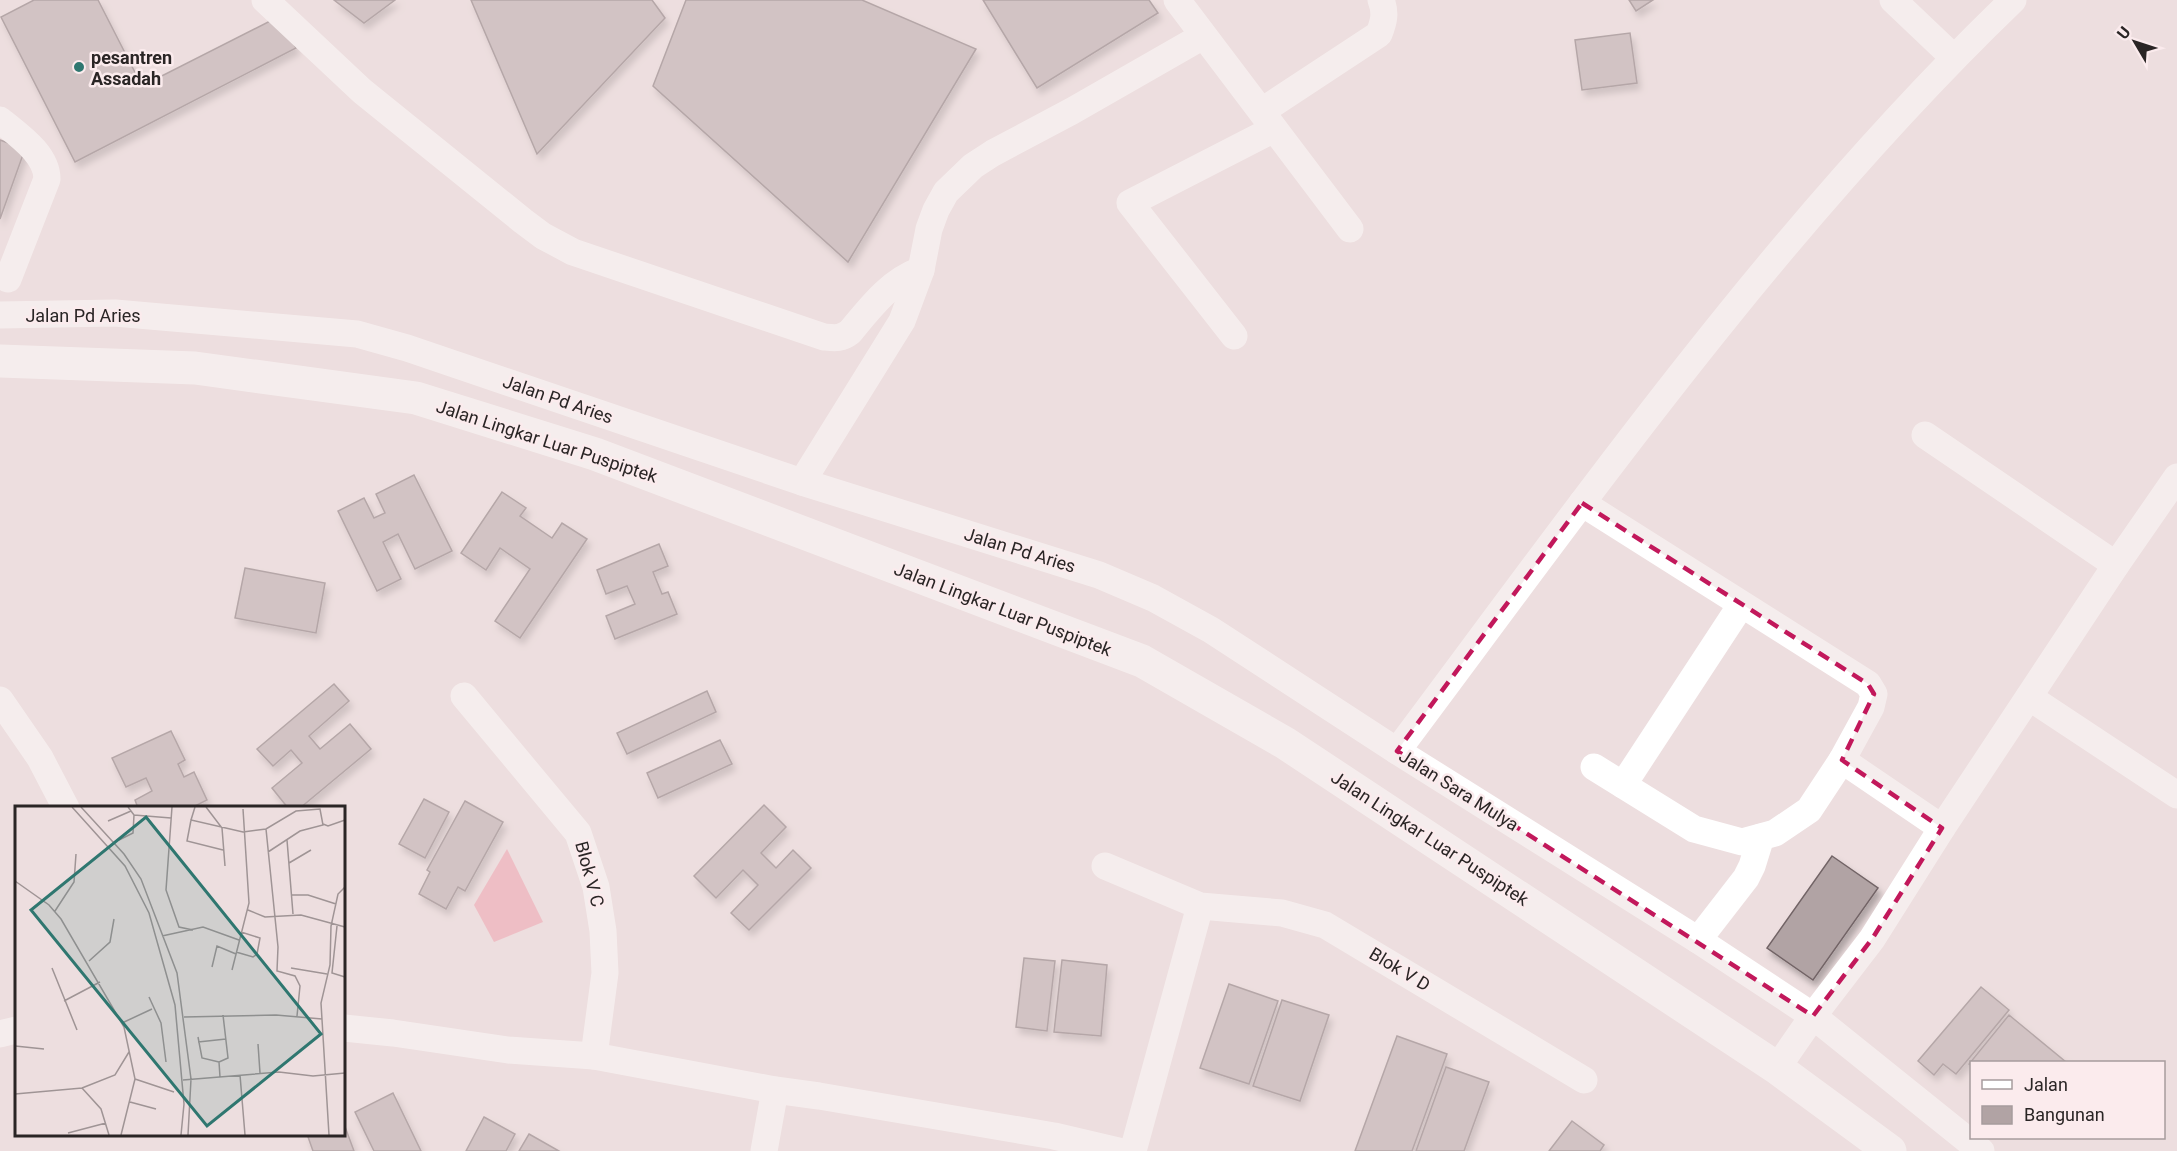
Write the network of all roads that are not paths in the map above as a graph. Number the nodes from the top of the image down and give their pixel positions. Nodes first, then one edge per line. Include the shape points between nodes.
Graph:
1 (265, 0) edge
2 (1177, 0) edge
3 (1382, 0) edge
4 (1893, 0) edge
5 (2013, 0) edge
6 (1203, 36) junction
7 (1953, 57) junction
8 (0, 120) edge
9 (1268, 120) junction
10 (1350, 228) dead end
11 (921, 270) junction
12 (8, 279) dead end
13 (0, 315) edge
14 (1234, 336) dead end
15 (0, 361) edge
16 (1925, 435) dead end
17 (2177, 477) edge
18 (802, 482) junction
19 (1582, 503) junction
20 (2116, 565) junction
21 (1099, 574) joint
22 (1741, 605) junction
23 (464, 696) dead end
24 (2029, 697) junction
25 (0, 700) edge
26 (1397, 751) junction
27 (1842, 760) junction
28 (1594, 767) dead end
29 (1623, 785) junction
30 (2177, 795) edge
31 (65, 806) edge
32 (1942, 828) junction
33 (1761, 837) junction
34 (1105, 866) dead end
35 (1200, 906) junction
36 (1698, 940) junction
37 (1813, 1016) junction
38 (345, 1028) edge
39 (15, 1030) edge
40 (0, 1034) edge
41 (594, 1056) junction
42 (1777, 1068) junction
43 (1584, 1080) dead end
44 (775, 1090) junction
45 (764, 1151) edge
46 (1118, 1151) edge
47 (1133, 1151) edge
48 (1890, 1151) edge
49 (1981, 1151) edge

1 - 11 street via 362,91 523,221 573,252 835,338 849,332 896,282
2 - 6 street
3 - 9 street via 1384,22 1379,34
4 - 7 street
5 - 7 street
6 - 9 street
6 - 11 street via 973,166 946,192 936,210
7 - 19 street via 1835,187
8 - 12 street via 26,142 47,171
9 - 10 street
9 - 14 street via 1130,203
11 - 18 street via 902,321
13 - 18 street, Jalan Pd Aries via 115,313 357,334
15 - 42 main road, Jalan Lingkar Luar Puspiptek via 195,368 416,398 595,454 1142,661 1285,743
16 - 20 street
17 - 20 street
18 - 21 street, Jalan Pd Aries
19 - 22 street
19 - 26 street
20 - 24 street
21 - 26 street, Jalan Sara Mulya via 1211,630
22 - 27 street via 1868,684 1874,694 1871,706
22 - 29 street
23 - 41 street, Blok V C via 578,832 596,887 603,931 605,973
24 - 30 street
24 - 32 street
25 - 31 street via 40,758
26 - 36 street, Jalan Sara Mulya
27 - 32 street
27 - 33 street via 1809,810 1775,833
28 - 29 street
29 - 33 street via 1694,829 1742,842
32 - 37 street via 1872,939
33 - 36 street via 1746,878
34 - 35 street, Blok V D
35 - 43 street, Blok V D via 1281,913 1325,925
35 - 47 street
36 - 37 street, Jalan Sara Mulya
37 - 42 street
37 - 49 street, Jalan Sara Mulya
38 - 41 street via 508,1050
39 - 40 street
41 - 44 street
42 - 48 main road, Jalan Lingkar Luar Puspiptek
44 - 45 street
44 - 46 street via 1054,1136

